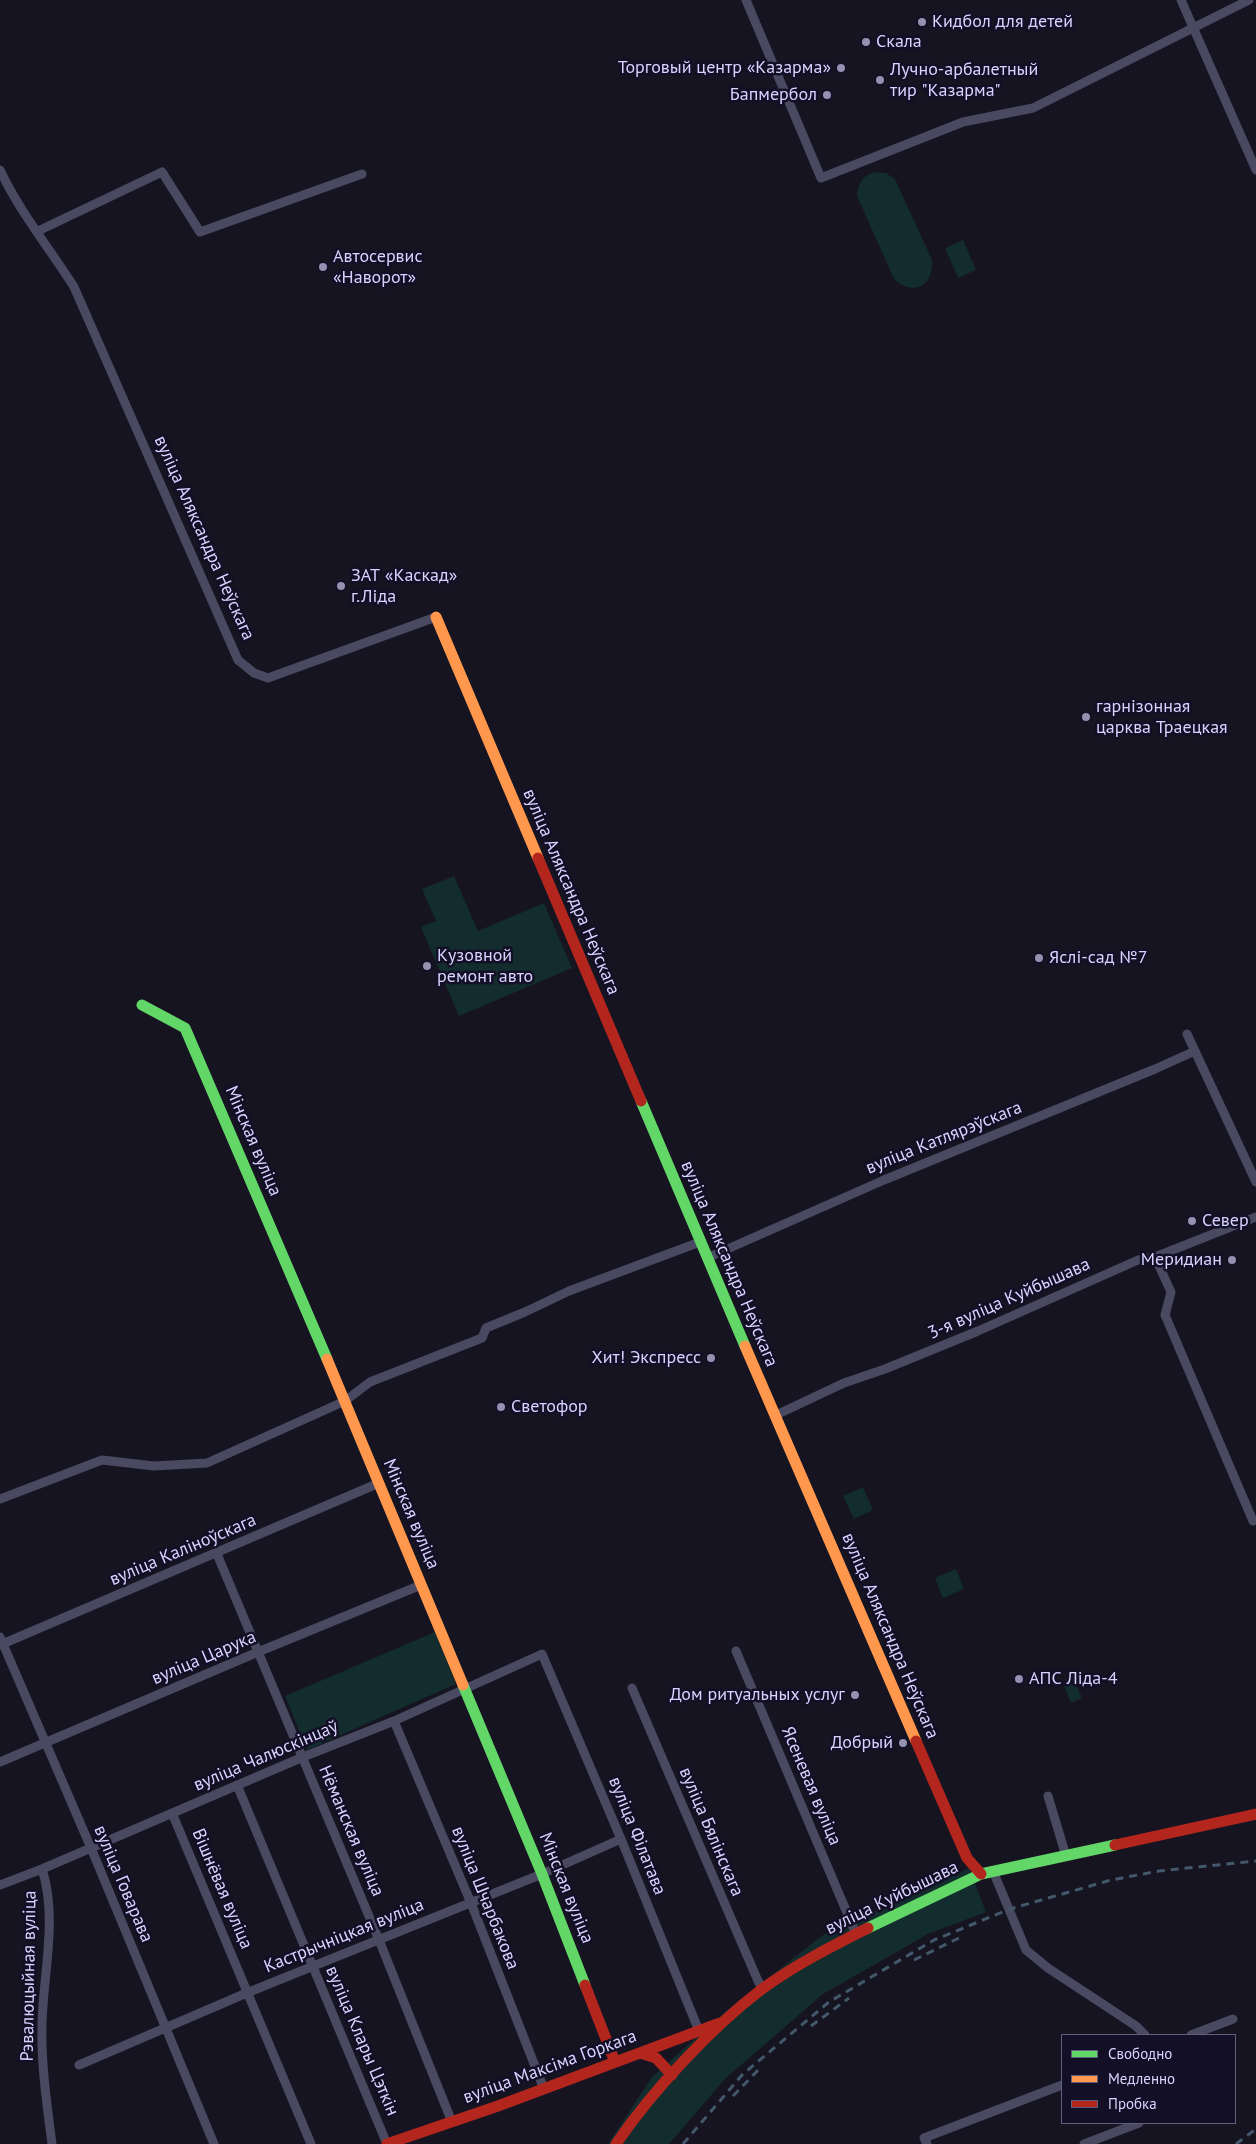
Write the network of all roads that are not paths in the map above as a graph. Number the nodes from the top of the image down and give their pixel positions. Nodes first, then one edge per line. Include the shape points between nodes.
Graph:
1 (746, 0) edge
2 (1181, 0) edge
3 (1249, 0) edge
4 (1193, 28) junction
5 (0, 170) edge
6 (1256, 170) edge
7 (362, 174) dead end
8 (38, 231) junction
9 (436, 617) joint
10 (142, 1005) dead end
11 (1187, 1034) dead end
12 (1195, 1051) junction
13 (1256, 1182) edge
14 (1256, 1217) edge
15 (700, 1242) junction
16 (1155, 1257) junction
17 (707, 1258) junction
18 (345, 1400) junction
19 (776, 1415) junction
20 (379, 1484) junction
21 (0, 1499) edge
22 (1253, 1521) dead end
23 (217, 1554) junction
24 (421, 1585) junction
25 (1, 1642) edge
26 (736, 1650) dead end
27 (258, 1652) junction
28 (542, 1654) joint
29 (632, 1688) dead end
30 (465, 1689) junction
31 (394, 1721) junction
32 (46, 1743) junction
33 (303, 1758) junction
34 (0, 1762) edge
35 (237, 1786) junction
36 (1048, 1796) dead end
37 (172, 1813) junction
38 (1256, 1814) edge
39 (621, 1840) junction
40 (91, 1848) junction
41 (1066, 1856) junction
42 (42, 1869) junction
43 (993, 1871) junction
44 (542, 1874) junction
45 (981, 1874) junction
46 (0, 1885) edge
47 (471, 1903) junction
48 (856, 1934) junction
49 (379, 1940) junction
50 (314, 1966) junction
51 (763, 1988) junction
52 (249, 1992) junction
53 (1233, 2020) dead end
54 (725, 2021) junction
55 (166, 2029) junction
56 (699, 2031) junction
57 (1144, 2034) edge
58 (1194, 2034) edge
59 (640, 2053) junction
60 (615, 2062) junction
61 (79, 2065) dead end
62 (672, 2075) junction
63 (1061, 2085) edge
64 (544, 2089) junction
65 (452, 2122) junction
66 (1136, 2124) edge
67 (925, 2141) edge
68 (52, 2144) edge
69 (214, 2144) edge
70 (311, 2144) edge
71 (387, 2144) edge
72 (616, 2144) edge
73 (1084, 2144) edge

1 - 4 street via 821,178 963,122 1033,108
2 - 4 street
3 - 4 street
4 - 6 street
5 - 8 street, вуліца Аляксандра Неўскага via 12,196
7 - 8 street via 200,232 162,172
8 - 9 street, вуліца Аляксандра Неўскага via 74,288 238,660 254,673 268,678
9 - 15 street, вуліца Аляксандра Неўскага
10 - 18 street, Мінская вуліца via 185,1028
11 - 12 street
12 - 13 street
12 - 17 street, вуліца Катлярэўскага via 884,1180
14 - 16 street, 3-я вуліца Куйбышава
15 - 17 street, вуліца Аляксандра Неўскага
15 - 18 street via 569,1291 486,1328 482,1338 370,1382
16 - 19 street, 3-я вуліца Куйбышава via 1138,1260 978,1331 844,1383
16 - 22 street via 1171,1292 1165,1315
17 - 19 street, вуліца Аляксандра Неўскага
18 - 20 street, Мінская вуліца
18 - 21 street via 207,1463 154,1466 102,1460
19 - 45 street, вуліца Аляксандра Неўскага via 967,1858
20 - 23 street, вуліца Каліноўскага
20 - 24 street, Мінская вуліца
23 - 25 street, вуліца Каліноўскага
23 - 27 street, Нёманская вуліца
24 - 27 street, вуліца Царука
24 - 30 street, Мінская вуліца
25 - 32 street, вуліца Говарава
26 - 48 street, Ясеневая вуліца
27 - 32 street, вуліца Царука
27 - 33 street, Нёманская вуліца
28 - 30 street, вуліца Чалюскінцаў
28 - 39 street, вуліца Філатава
29 - 51 street, вуліца Бялінскага
30 - 31 street, вуліца Чалюскінцаў
30 - 44 street, Мінская вуліца
31 - 33 street, вуліца Чалюскінцаў
31 - 47 street, вуліца Шчарбакова
32 - 34 street, вуліца Царука
32 - 40 street, вуліца Говарава
33 - 35 street, вуліца Чалюскінцаў
33 - 49 street, Нёманская вуліца
35 - 37 street, вуліца Чалюскінцаў
35 - 50 street, вуліца Клары Цэткін
36 - 41 street
37 - 40 street, вуліца Чалюскінцаў
37 - 52 street, Вішнёвая вуліца
38 - 41 street, вуліца Куйбышава
39 - 44 street, Кастрычніцкая вуліца
39 - 56 street, вуліца Філатава
40 - 42 street, вуліца Чалюскінцаў
40 - 55 street, вуліца Говарава
41 - 43 street, вуліца Куйбышава
42 - 46 street, вуліца Чалюскінцаў
42 - 68 street, Рэвалюцыйная вуліца via 48,1887 49,1917 42,2026
43 - 45 street, вуліца Куйбышава
43 - 57 street via 1026,1950
44 - 47 street, Кастрычніцкая вуліца
44 - 60 street, Мінская вуліца
45 - 48 street, вуліца Куйбышава
47 - 49 street, Кастрычніцкая вуліца
47 - 64 street, вуліца Шчарбакова
48 - 51 street, вуліца Куйбышава
49 - 50 street, Кастрычніцкая вуліца
49 - 65 street, Нёманская вуліца
50 - 52 street, Кастрычніцкая вуліца
50 - 71 street, вуліца Клары Цэткін
51 - 54 street, вуліца Куйбышава
52 - 55 street, Кастрычніцкая вуліца
52 - 70 street, Вішнёвая вуліца
53 - 58 street
54 - 56 street, вуліца Максіма Горкага
54 - 62 street, вуліца Куйбышава
55 - 61 street, Кастрычніцкая вуліца
55 - 69 street, вуліца Говарава
56 - 59 street, вуліца Максіма Горкага
59 - 60 street, вуліца Максіма Горкага
59 - 62 street via 656,2058
60 - 64 street, вуліца Максіма Горкага
62 - 72 street, вуліца Куйбышава
63 - 67 street
64 - 65 street, вуліца Максіма Горкага
65 - 71 street, вуліца Максіма Горкага
66 - 73 street

